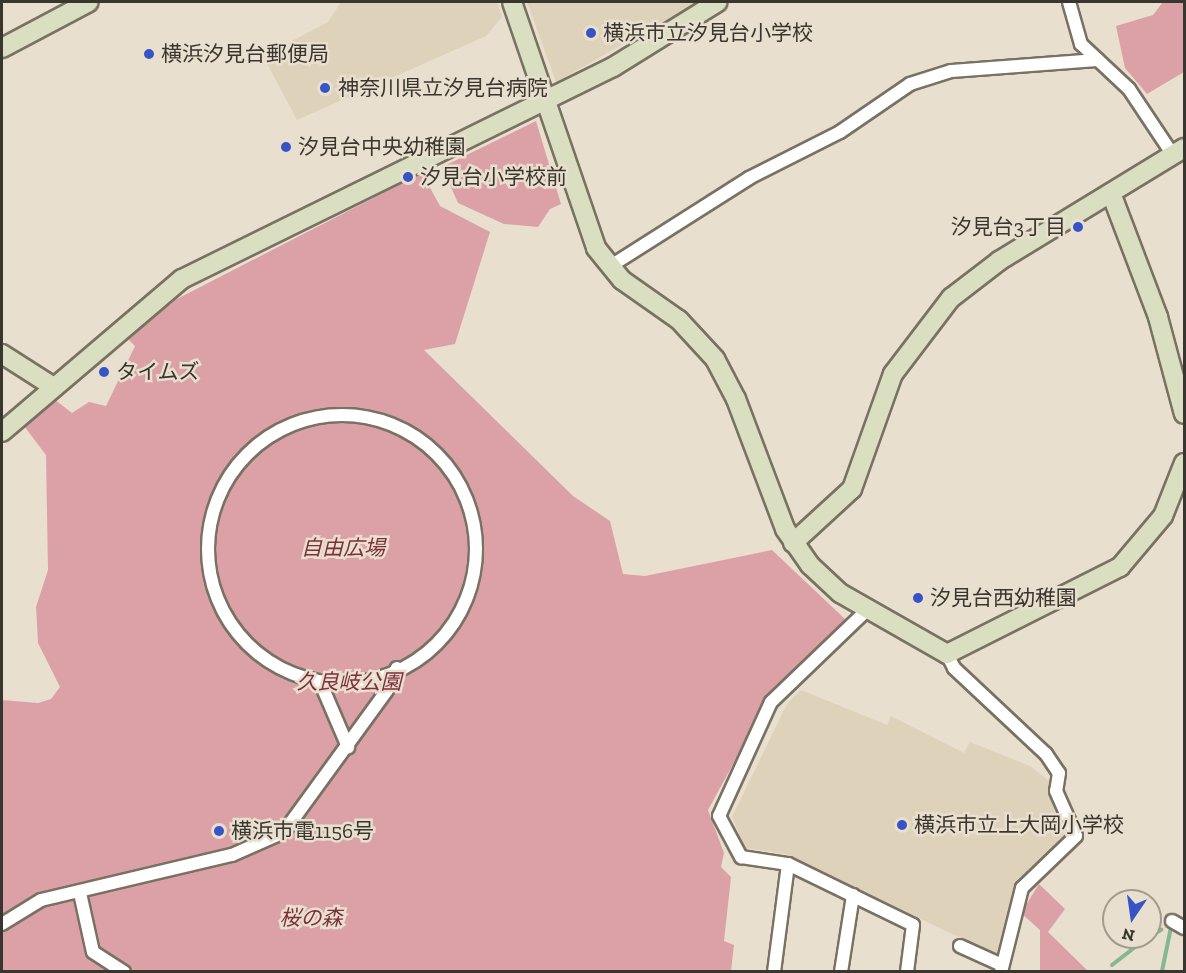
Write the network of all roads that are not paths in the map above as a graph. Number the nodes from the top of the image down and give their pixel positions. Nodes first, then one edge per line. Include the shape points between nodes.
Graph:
1 (89, 2) edge
2 (513, 2) edge
3 (718, 2) edge
4 (1069, 2) edge
5 (2, 48) edge
6 (1098, 60) junction
7 (543, 100) junction
8 (1179, 151) edge
9 (1111, 193) junction
10 (609, 267) junction
11 (2, 354) edge
12 (52, 386) junction
13 (1185, 414) edge
14 (2, 432) edge
15 (1185, 463) edge
16 (793, 543) junction
17 (867, 610) junction
18 (947, 654) junction
19 (397, 668) junction
20 (321, 684) junction
21 (348, 747) junction
22 (788, 864) junction
23 (80, 893) junction
24 (853, 895) junction
25 (1172, 921) dead end
26 (2, 924) edge
27 (1185, 928) edge
28 (960, 946) dead end
29 (1001, 968) edge
30 (124, 972) edge
31 (774, 972) edge
32 (841, 972) edge
33 (907, 972) edge

1 - 5 street
2 - 7 street
3 - 7 street via 646,50
4 - 6 street via 1073,30
6 - 8 street via 1129,89
6 - 10 street via 951,71 910,84 840,132 741,182
7 - 10 street via 588,234
7 - 12 street via 182,279
8 - 9 street
9 - 13 street via 1161,326
9 - 16 street via 991,267 937,313 893,374 852,489
10 - 16 street via 679,320 715,358
11 - 12 street
12 - 14 street
15 - 18 street via 1163,516 1120,567
16 - 17 street via 823,580
17 - 18 street
17 - 22 street via 771,702 719,816 741,857
18 - 29 street via 954,668 1046,754 1059,773 1056,790 1076,836 1022,888
19 - 20 street via 367,679
19 - 20 street via 447,627 467,598 477,542 470,499 443,455 408,429 366,417 318,419 273,439 233,476 215,514 207,560 220,614 244,647 278,670
19 - 21 street
20 - 21 street
21 - 23 street via 284,832 231,855
22 - 24 street
22 - 31 street
23 - 26 street via 41,900
23 - 30 street via 93,952
24 - 32 street
24 - 33 street via 913,925
25 - 27 street
28 - 29 street

